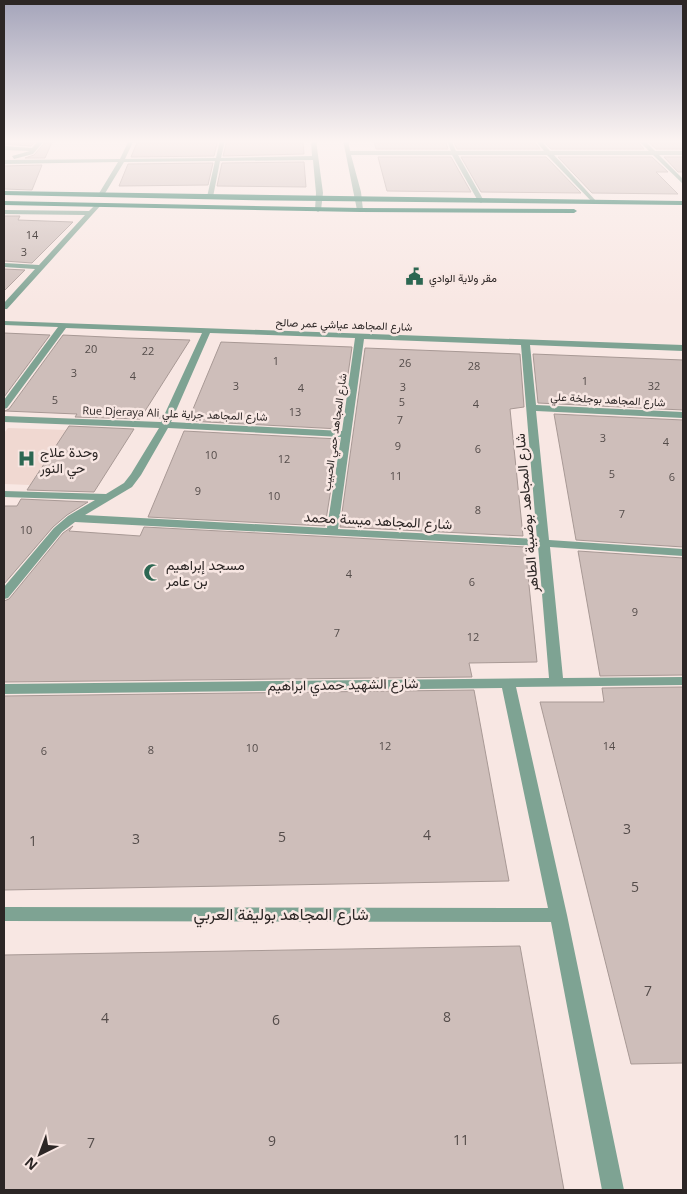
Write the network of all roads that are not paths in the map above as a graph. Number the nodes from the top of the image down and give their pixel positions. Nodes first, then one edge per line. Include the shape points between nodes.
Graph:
1 (140, 196) edge
2 (320, 196) edge
3 (359, 196) edge
4 (478, 196) edge
5 (588, 196) edge
6 (210, 197) joint
7 (320, 199) junction
8 (360, 199) junction
9 (481, 201) junction
10 (594, 202) junction
11 (4, 203) edge
12 (683, 203) edge
13 (98, 205) junction
14 (318, 210) junction
15 (360, 210) junction
16 (585, 211) dead end
17 (4, 212) edge
18 (91, 213) junction
19 (4, 265) edge
20 (42, 267) junction
21 (4, 307) edge
22 (4, 323) edge
23 (64, 325) junction
24 (207, 330) junction
25 (360, 335) junction
26 (525, 342) junction
27 (683, 348) edge
28 (4, 406) edge
29 (532, 408) junction
30 (683, 415) edge
31 (4, 419) edge
32 (164, 424) junction
33 (345, 434) junction
34 (4, 494) edge
35 (110, 497) junction
36 (72, 518) junction
37 (332, 533) junction
38 (544, 542) junction
39 (683, 552) edge
40 (4, 595) edge
41 (683, 680) edge
42 (556, 681) junction
43 (508, 682) junction
44 (4, 690) edge
45 (4, 914) edge
46 (558, 915) junction
47 (613, 1190) edge

1 - 6 main road
2 - 7 street
3 - 8 street
4 - 9 street
5 - 10 street
6 - 7 main road
7 - 8 main road
7 - 14 street
8 - 9 main road
8 - 15 street
9 - 10 main road
10 - 12 main road
11 - 13 main road
13 - 14 main road
13 - 18 street
14 - 15 main road
15 - 16 main road
17 - 18 street
18 - 20 street
19 - 20 street
20 - 21 street
22 - 23 street, شارع المجاهد عياشي عمر صالح
23 - 24 street, شارع المجاهد عياشي عمر صالح
23 - 28 street
24 - 25 street, شارع المجاهد عياشي عمر صالح
24 - 32 street
25 - 26 street, شارع المجاهد عياشي عمر صالح
25 - 33 street, شارع المجاهد حمي الحبيب
26 - 27 street, شارع المجاهد عياشي عمر صالح
26 - 29 street, شارع المجاهد بوضبية الطاهر
29 - 30 street, شارع المجاهد بوجلخة علي
29 - 38 street, شارع المجاهد بوضبية الطاهر
31 - 32 street, Rue Djeraya Ali,شارع المجاهد جراية علي
32 - 33 street, Rue Djeraya Ali,شارع المجاهد جراية علي
32 - 35 street via 128,486
33 - 37 street, شارع المجاهد حمي الحبيب
34 - 35 street
35 - 36 street
36 - 37 street, شارع المجاهد ميسة محمد
36 - 40 street via 58,530
37 - 38 street, شارع المجاهد ميسة محمد
38 - 39 street, شارع المجاهد ميسة محمد
38 - 42 street, شارع المجاهد بوضبية الطاهر
41 - 42 street, شارع الشهيد حمدي ابراهيم
42 - 43 street, شارع الشهيد حمدي ابراهيم
43 - 44 street, شارع الشهيد حمدي ابراهيم
43 - 46 street
45 - 46 street, شارع المجاهد بوليفة العربي
46 - 47 street

